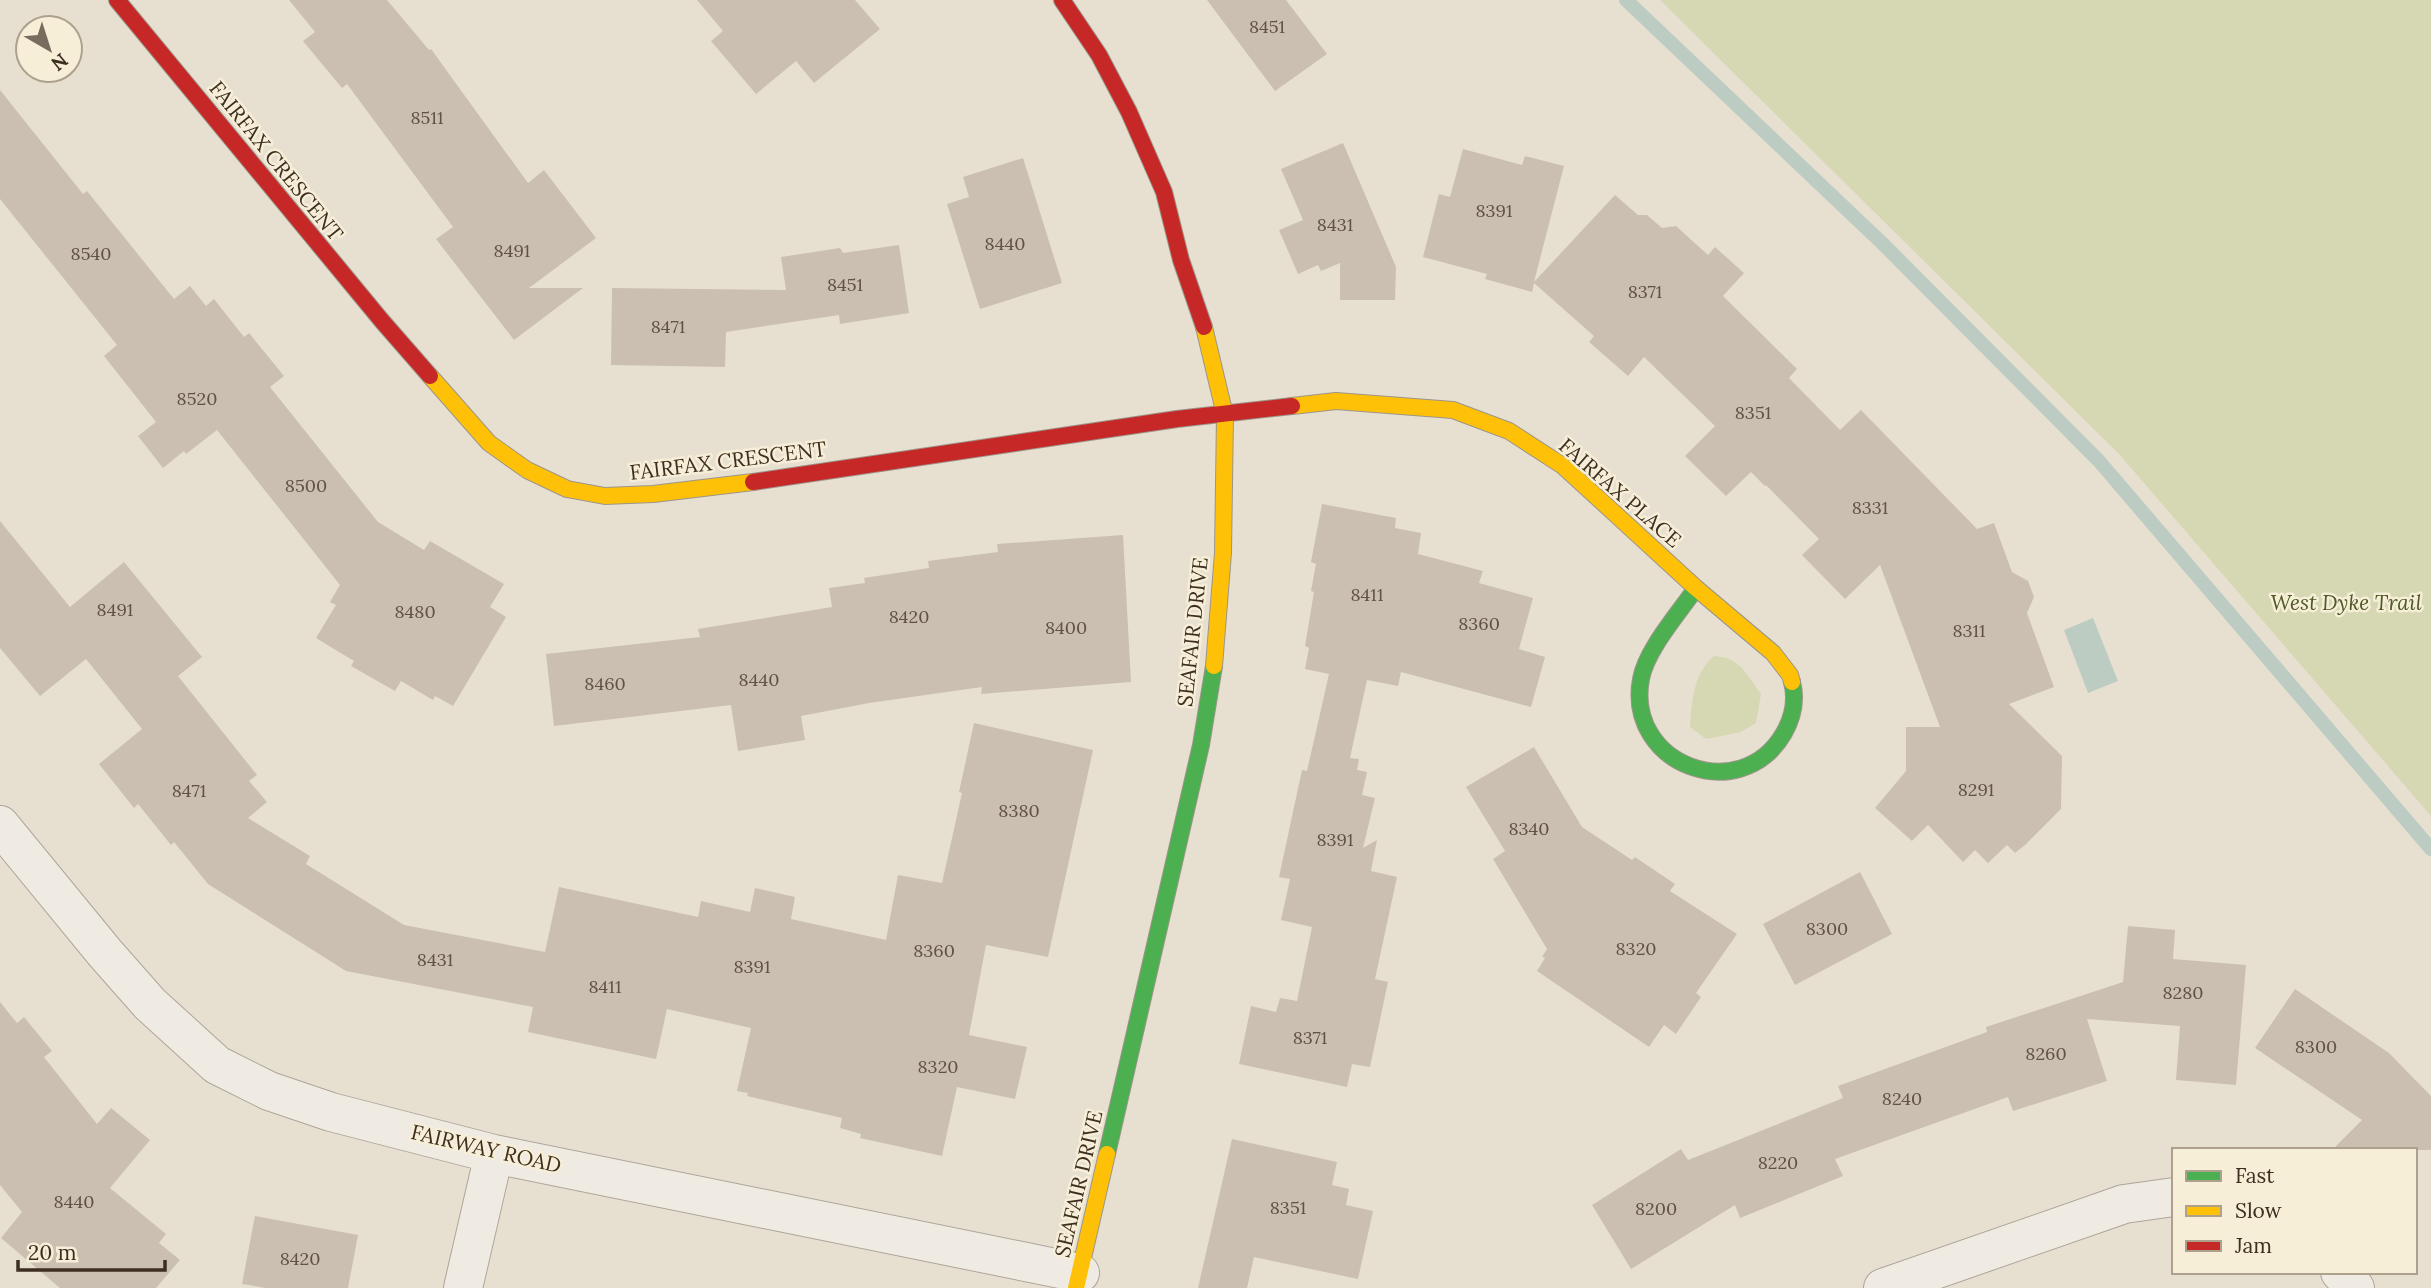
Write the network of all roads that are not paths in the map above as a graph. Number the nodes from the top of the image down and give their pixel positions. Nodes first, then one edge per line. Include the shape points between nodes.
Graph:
1 (117, 0) edge
2 (1062, 0) edge
3 (1225, 415) junction
4 (1696, 588) junction
5 (0, 825) edge
6 (494, 1153) junction
7 (2172, 1197) edge
8 (2342, 1274) edge
9 (1078, 1280) edge
10 (463, 1288) edge
11 (1883, 1288) edge
12 (2355, 1288) edge

1 - 3 street, FAIRFAX CRESCENT via 489,443 527,470 567,489 605,496 653,494
2 - 3 street, SEAFAIR DRIVE via 1099,55 1164,192
3 - 4 street, FAIRFAX PLACE via 1336,401 1453,410 1509,431 1563,467
3 - 9 street, SEAFAIR DRIVE via 1223,553 1213,673 1201,745
4 - 4 street, FAIRFAX PLACE via 1651,654 1641,678 1640,705 1647,730 1663,751 1685,766 1710,772 1737,770 1760,760 1779,742 1791,721 1796,696 1790,675 1773,653
5 - 6 street, FAIRWAY ROAD via 150,1004 217,1065 269,1091 331,1112
6 - 9 street, FAIRWAY ROAD
6 - 10 street
7 - 11 street via 2124,1204
8 - 12 street

